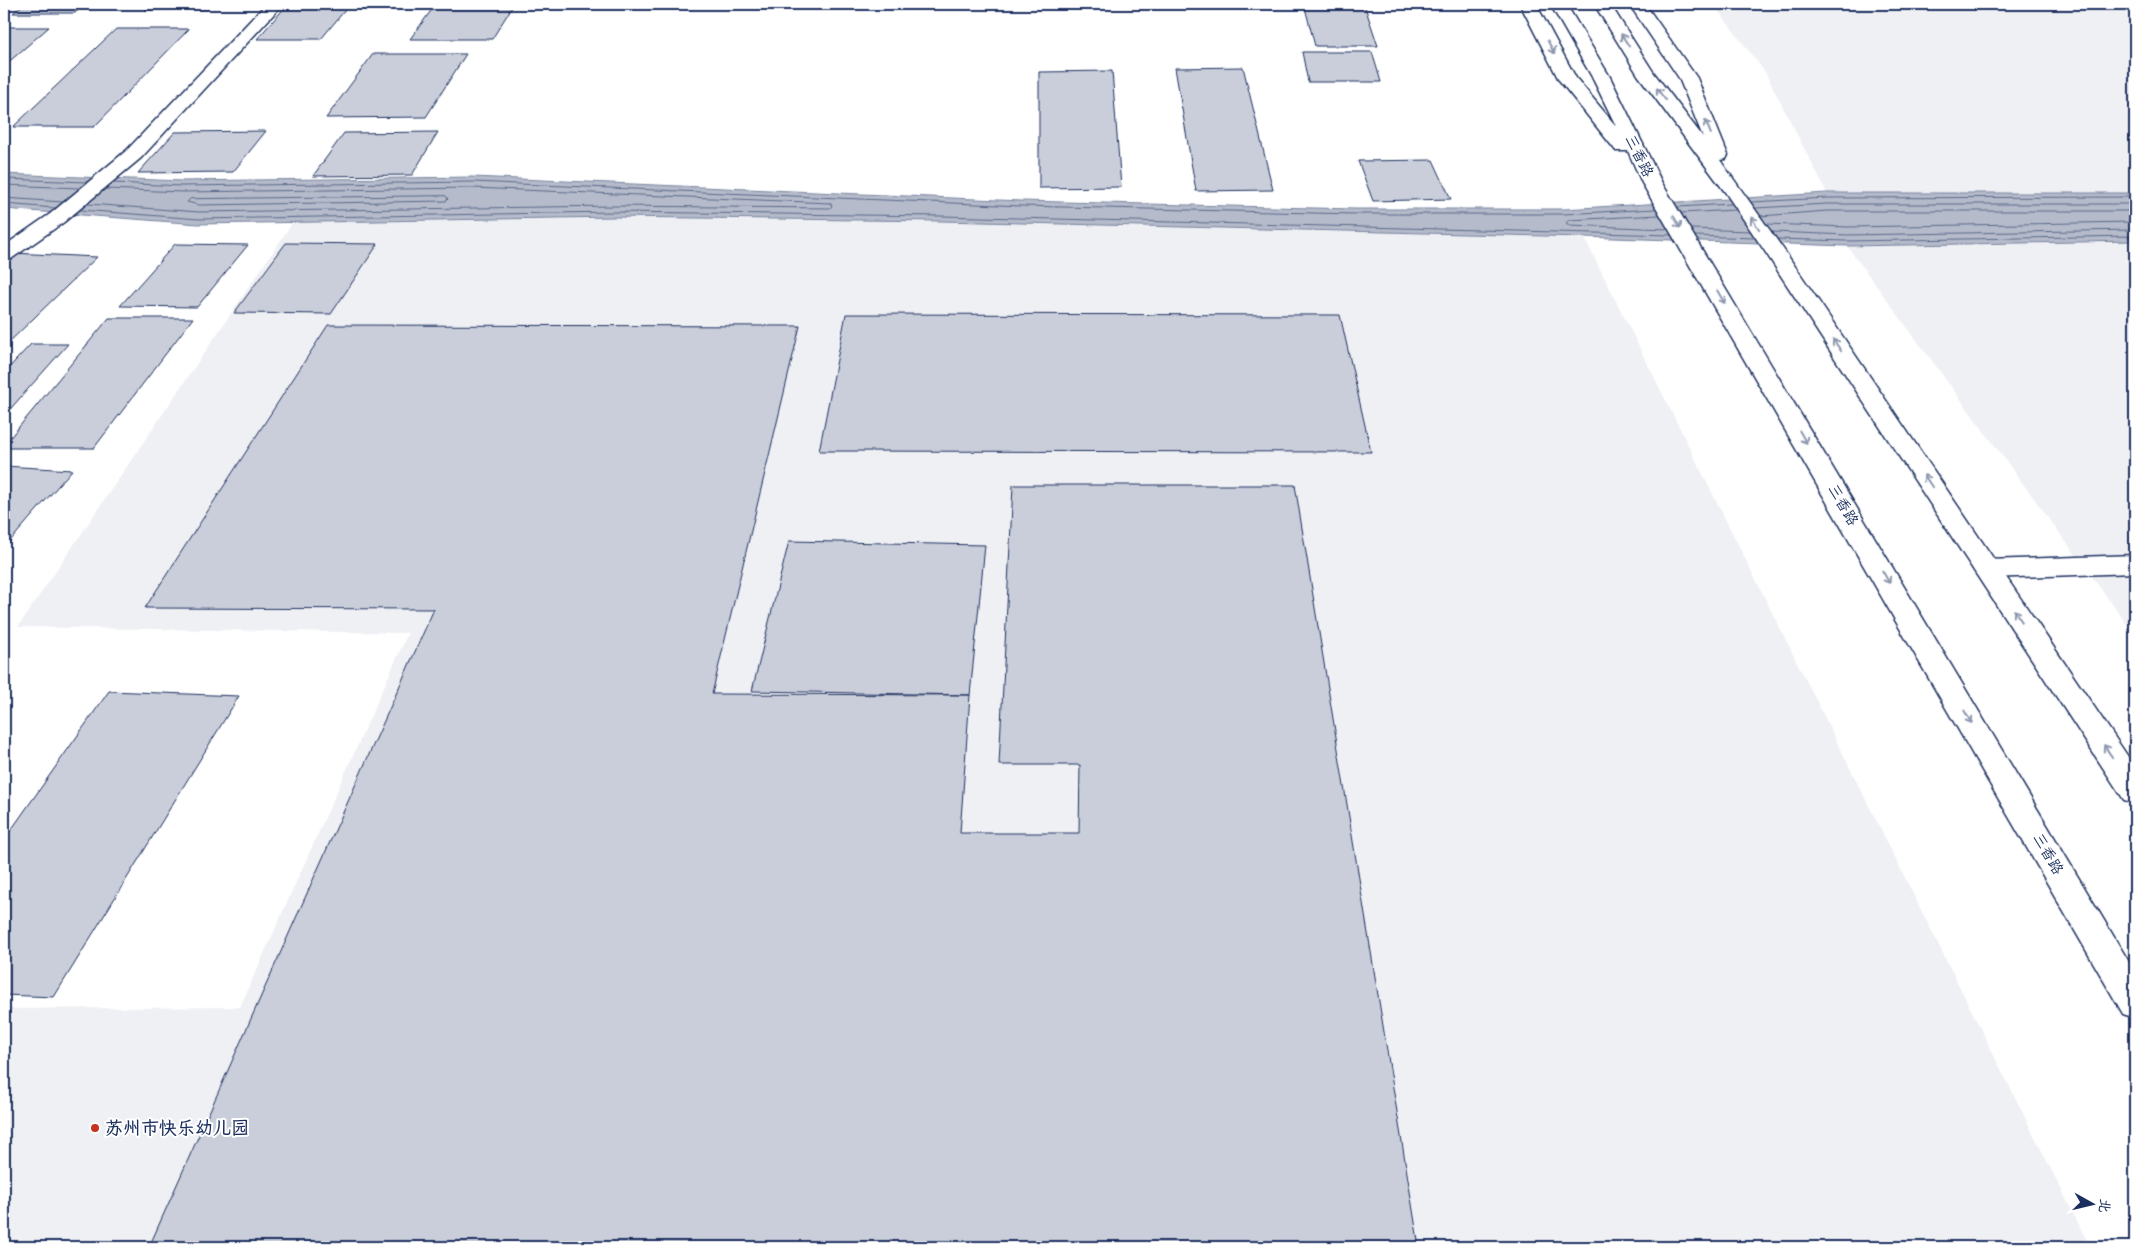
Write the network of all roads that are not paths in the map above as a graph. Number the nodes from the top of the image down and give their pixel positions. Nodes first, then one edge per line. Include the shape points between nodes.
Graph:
1 (275, 4) edge
2 (1528, 4) edge
3 (1558, 4) edge
4 (1602, 4) edge
5 (1637, 4) edge
6 (1654, 186) junction
7 (1733, 191) junction
8 (4, 255) edge
9 (2135, 564) edge
10 (1986, 568) junction
11 (2135, 791) edge
12 (2135, 1002) edge

1 - 8 main road via 134,154 57,218
2 -> 6 main road via 1568,80
3 - 6 main road, 三香路 via 1601,77
7 -> 4 main road via 1648,75
7 -> 5 main road via 1688,78
6 -> 12 main road, 三香路
10 -> 7 main road
9 - 10 main road
11 -> 10 main road

